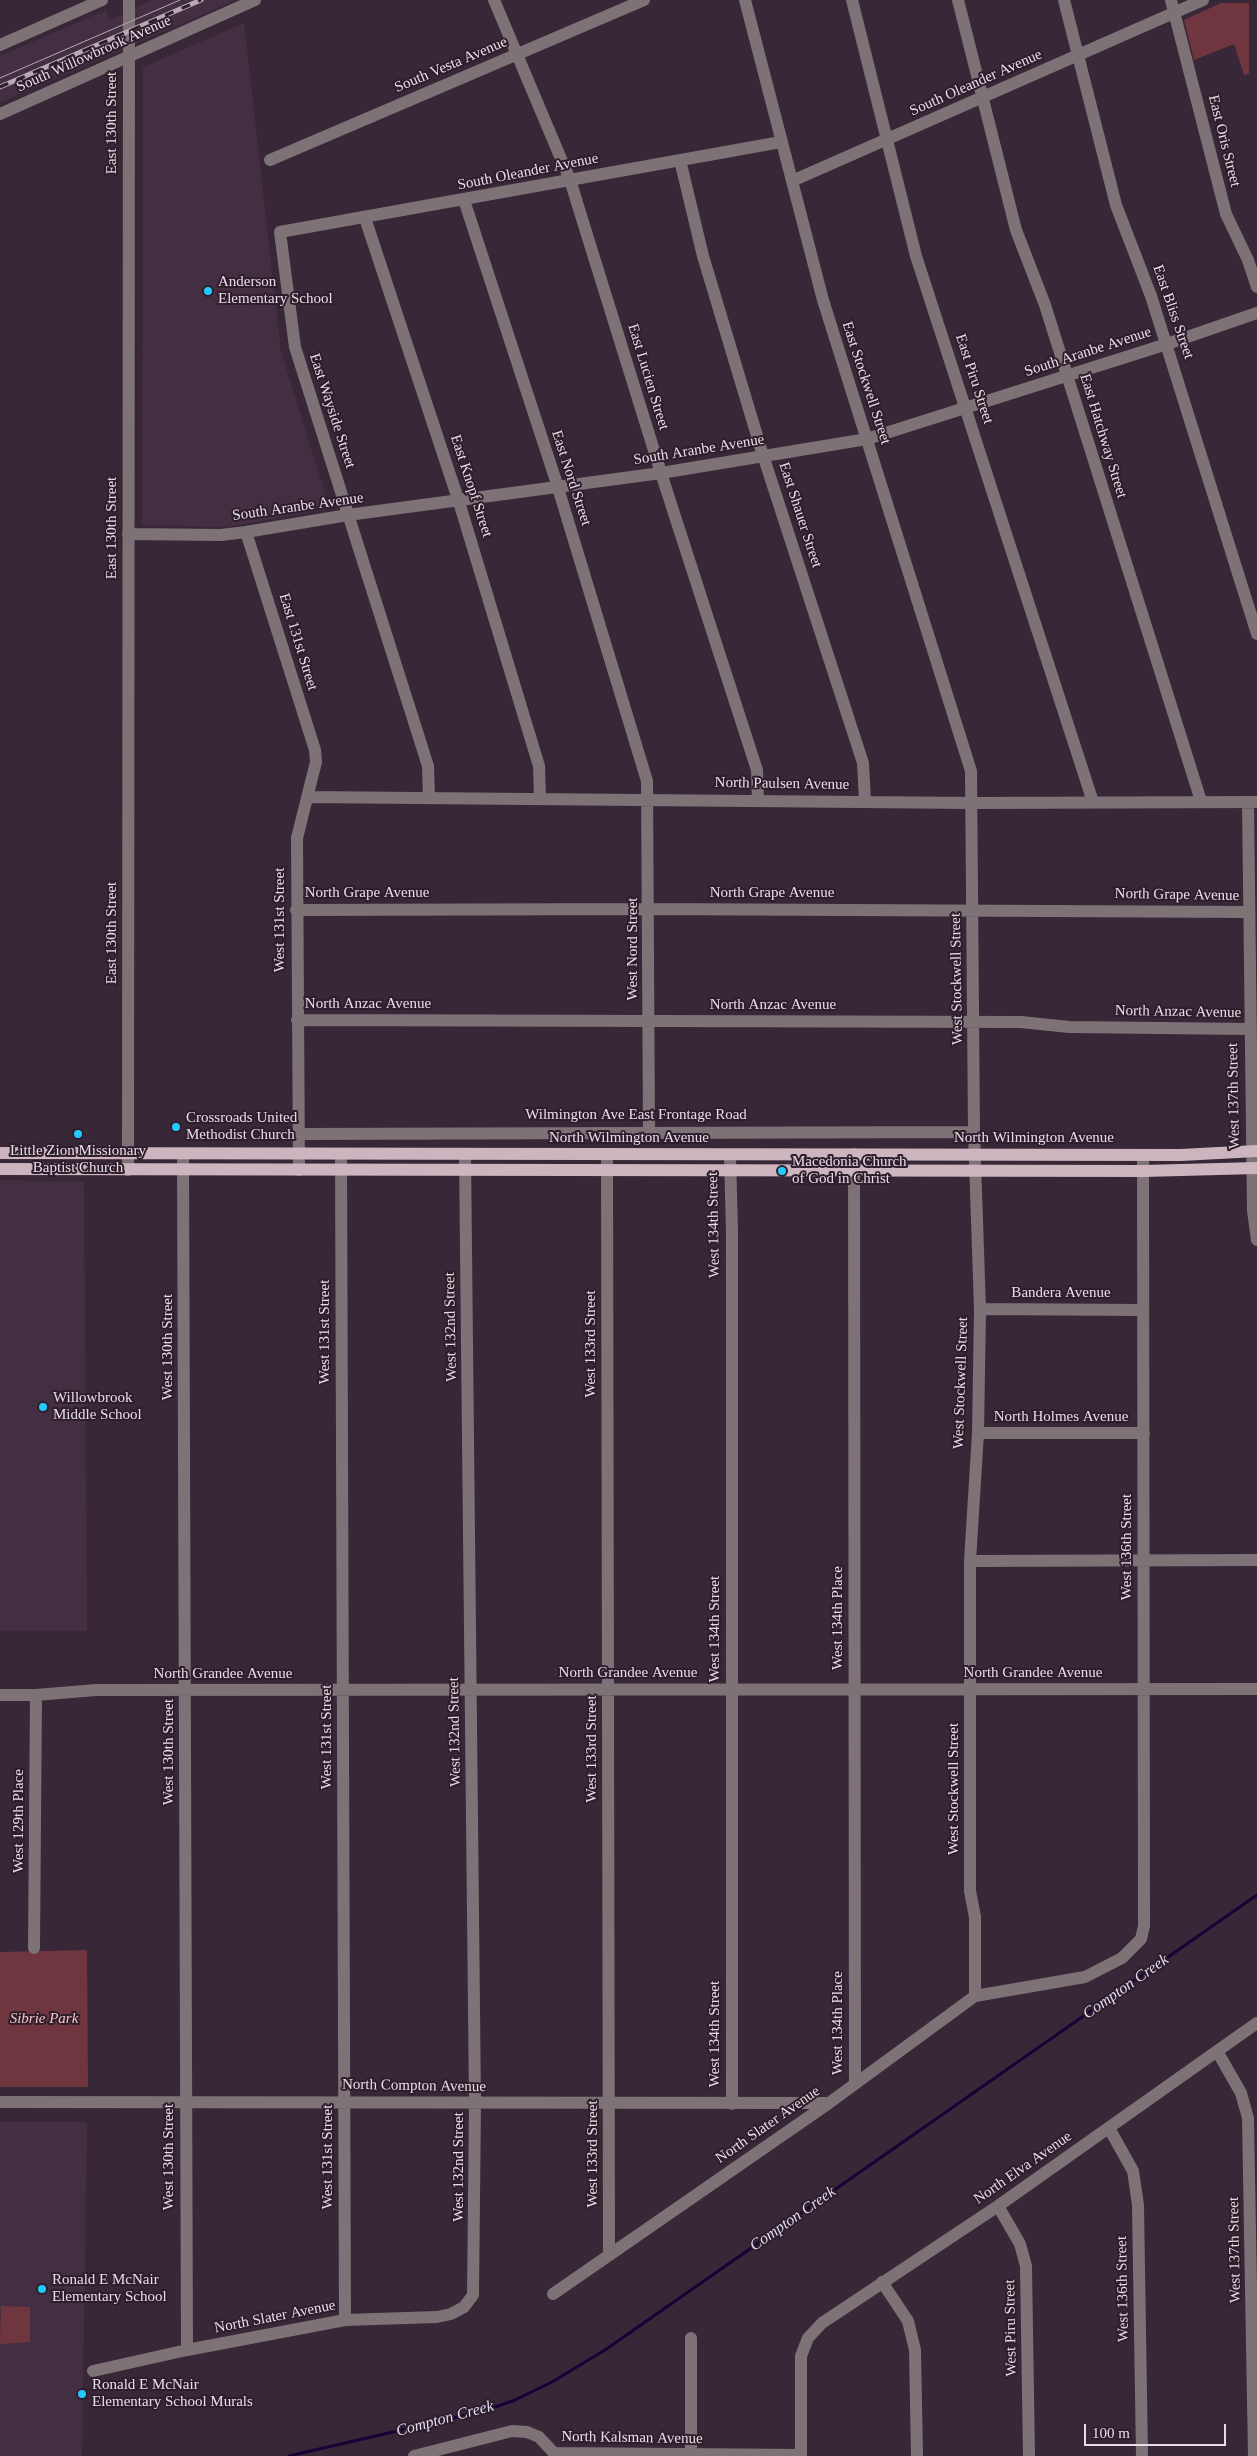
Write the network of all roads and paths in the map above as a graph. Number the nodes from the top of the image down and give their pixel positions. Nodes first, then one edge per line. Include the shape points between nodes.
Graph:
1 (102, 0) edge
2 (129, 0) edge
3 (256, 0) edge
4 (494, 0) edge
5 (644, 0) edge
6 (745, 0) edge
7 (852, 0) edge
8 (958, 0) edge
9 (1064, 0) edge
10 (1171, 0) edge
11 (1203, 0) edge
12 (1174, 13) junction
13 (0, 45) edge
14 (518, 54) junction
15 (1078, 56) junction
16 (128, 57) junction
17 (982, 97) junction
18 (0, 114) edge
19 (887, 140) junction
20 (781, 142) junction
21 (270, 160) dead end
22 (680, 160) junction
23 (570, 180) junction
24 (792, 182) junction
25 (464, 200) junction
26 (364, 218) junction
27 (280, 232) joint
28 (1257, 287) edge
29 (1257, 313) edge
30 (1167, 344) junction
31 (1067, 376) junction
32 (966, 408) junction
33 (867, 439) junction
34 (763, 456) junction
35 (661, 473) junction
36 (558, 487) junction
37 (460, 502) junction
38 (348, 515) junction
39 (246, 532) junction
40 (128, 534) junction
41 (1257, 634) edge
42 (316, 762) joint
43 (644, 766) joint
44 (971, 771) joint
45 (307, 797) junction
46 (429, 798) junction
47 (540, 798) junction
48 (648, 799) junction
49 (758, 800) junction
50 (1201, 801) junction
51 (866, 802) junction
52 (1093, 802) junction
53 (1252, 802) edge
54 (971, 803) junction
55 (649, 909) junction
56 (296, 910) junction
57 (973, 910) junction
58 (1248, 912) junction
59 (297, 1020) junction
60 (649, 1020) junction
61 (974, 1022) junction
62 (1249, 1029) junction
63 (649, 1131) junction
64 (974, 1132) junction
65 (298, 1134) junction
66 (1254, 1151) edge
67 (0, 1153) edge
68 (128, 1154) junction
69 (183, 1154) junction
70 (298, 1154) junction
71 (341, 1154) junction
72 (465, 1154) junction
73 (607, 1154) junction
74 (854, 1154) junction
75 (976, 1154) junction
76 (1143, 1154) junction
77 (730, 1155) junction
78 (1255, 1168) edge
79 (0, 1169) edge
80 (128, 1170) junction
81 (184, 1170) junction
82 (299, 1170) junction
83 (341, 1170) junction
84 (466, 1170) junction
85 (730, 1170) junction
86 (854, 1170) junction
87 (976, 1170) junction
88 (607, 1171) junction
89 (1143, 1171) junction
90 (1257, 1240) edge
91 (980, 1309) junction
92 (1143, 1310) junction
93 (978, 1433) junction
94 (1144, 1433) junction
95 (1257, 1560) edge
96 (970, 1561) junction
97 (1143, 1561) junction
98 (1257, 1688) edge
99 (731, 1689) junction
100 (854, 1689) junction
101 (970, 1689) junction
102 (1143, 1689) junction
103 (185, 1690) junction
104 (343, 1690) junction
105 (470, 1690) junction
106 (608, 1690) junction
107 (0, 1695) edge
108 (36, 1695) junction
109 (1141, 1939) joint
110 (34, 1948) dead end
111 (975, 1996) junction
112 (1257, 2023) edge
113 (1217, 2051) junction
114 (854, 2083) junction
115 (0, 2102) edge
116 (185, 2102) junction
117 (344, 2102) junction
118 (475, 2103) junction
119 (828, 2103) junction
120 (609, 2104) junction
121 (732, 2104) junction
122 (1110, 2128) junction
123 (1254, 2191) edge
124 (998, 2206) junction
125 (609, 2254) junction
126 (882, 2282) junction
127 (553, 2294) dead end
128 (464, 2307) joint
129 (345, 2320) junction
130 (691, 2338) dead end
131 (187, 2350) junction
132 (93, 2372) dead end
133 (554, 2455) edge
134 (691, 2455) edge
135 (414, 2456) edge
136 (801, 2456) edge
137 (917, 2456) edge
138 (1029, 2456) edge
139 (1142, 2456) edge
140 (1254, 2456) edge

1 - 13 street
2 - 16 street, East 130th Street
3 - 16 street, South Willowbrook Avenue
4 - 14 street, East Lucien Street
5 - 14 street, South Vesta Avenue
6 - 20 street, East Stockwell Street
7 - 19 street, East Piru Street
8 - 17 street, East Hatchway Street
9 - 15 street, East Bliss Street
10 - 12 street, East Oris Street
11 - 12 street, South Oleander Avenue
12 - 15 street, South Oleander Avenue
12 - 28 street, East Oris Street via 1226,214
14 - 21 street, South Vesta Avenue
14 - 23 street, East Lucien Street
15 - 17 street, South Oleander Avenue
15 - 30 street, East Bliss Street via 1116,205
16 - 18 street, South Willowbrook Avenue
16 - 40 street, East 130th Street
17 - 19 street, South Oleander Avenue
17 - 31 street, East Hatchway Street via 1016,230
19 - 24 street, South Oleander Avenue
19 - 32 street, East Piru Street via 916,256
20 - 22 street, South Oleander Avenue
20 - 24 street, East Stockwell Street
22 - 23 street, South Oleander Avenue
22 - 34 street, East Shauer Street via 703,256
23 - 25 street, South Oleander Avenue
23 - 35 street, East Lucien Street
24 - 33 street, East Stockwell Street via 823,300
25 - 26 street, South Oleander Avenue
25 - 36 street, East Nord Street
26 - 27 street, South Oleander Avenue
26 - 37 street, East Knopf Street
27 - 38 street, East Wayside Street via 295,347
29 - 30 street, South Aranbe Avenue
30 - 31 street, South Aranbe Avenue
30 - 41 street, East Bliss Street
31 - 32 street, South Aranbe Avenue
31 - 50 street, East Hatchway Street
32 - 33 street, South Aranbe Avenue
32 - 52 street, East Piru Street
33 - 34 street, South Aranbe Avenue
33 - 44 street, East Stockwell Street
34 - 35 street, South Aranbe Avenue
34 - 51 street, East Shauer Street via 863,763
35 - 36 street, South Aranbe Avenue
35 - 49 street, East Lucien Street via 757,770
36 - 37 street, South Aranbe Avenue
36 - 43 street, East Nord Street
37 - 38 street, South Aranbe Avenue
37 - 47 street, East Knopf Street via 539,766
38 - 39 street, South Aranbe Avenue
38 - 46 street, East Wayside Street via 428,766
39 - 40 street, South Aranbe Avenue via 221,535
39 - 42 street, East 131st Street via 315,750
40 - 68 street, East 130th Street
42 - 45 street, West 131st Street
43 - 48 street, West Nord Street
44 - 54 street, West Stockwell Street
45 - 46 street, North Paulsen Avenue
45 - 56 street, West 131st Street via 297,838
46 - 47 street, North Paulsen Avenue
47 - 48 street, North Paulsen Avenue
48 - 49 street, North Paulsen Avenue
48 - 55 street, West Nord Street
49 - 51 street, North Paulsen Avenue
50 - 52 street, North Paulsen Avenue
50 - 53 street, North Paulsen Avenue
51 - 54 street, North Paulsen Avenue
52 - 54 street, North Paulsen Avenue
53 - 58 street, West 137th Street
54 - 57 street, West Stockwell Street
55 - 56 street, North Grape Avenue
55 - 57 street, North Grape Avenue
55 - 60 street, West Nord Street
56 - 59 street, West 131st Street
57 - 58 street, North Grape Avenue
57 - 61 street, West Stockwell Street
58 - 62 street, West 137th Street
59 - 60 street, North Anzac Avenue
59 - 65 street, West 131st Street
60 - 61 street, North Anzac Avenue
60 - 63 street, West Nord Street
61 - 62 street, North Anzac Avenue via 1070,1027
61 - 64 street, West Stockwell Street
62 - 66 street, West 137th Street
63 - 64 street, Wilmington Ave East Frontage Road
63 - 65 street, Wilmington Ave East Frontage Road
64 - 75 street, West Stockwell Street
65 - 70 street, West 131st Street
66 - 76 main road, North Wilmington Avenue via 1203,1155
66 - 78 street, West 137th Street
67 - 68 main road, North Wilmington Avenue
68 - 69 main road, North Wilmington Avenue
68 - 80 street
69 - 70 main road, North Wilmington Avenue
69 - 81 street, West 130th Street
70 - 71 main road, North Wilmington Avenue
70 - 82 street, West 131st Street
71 - 72 main road, North Wilmington Avenue
71 - 83 street, West 131st Street
72 - 73 main road, North Wilmington Avenue
72 - 84 street, West 132nd Street
73 - 77 main road, North Wilmington Avenue
73 - 88 street, West 133rd Street
74 - 75 main road, North Wilmington Avenue
74 - 77 main road, North Wilmington Avenue
74 - 86 street, West 134th Place
75 - 76 main road, North Wilmington Avenue
75 - 87 street, West Stockwell Street
76 - 89 street, West 136th Street
77 - 85 street, West 134th Street
78 - 89 main road
78 - 90 street, West 137th Street via 1253,1211
79 - 80 main road
80 - 81 main road
81 - 82 main road
81 - 103 street, West 130th Street
82 - 83 main road
83 - 84 main road
83 - 104 street, West 131st Street
84 - 88 main road
84 - 105 street, West 132nd Street
85 - 86 main road
85 - 88 main road
85 - 99 street, West 134th Street
86 - 87 main road
86 - 100 street, West 134th Place
87 - 89 main road
87 - 91 street, West Stockwell Street
88 - 106 street, West 133rd Street
89 - 92 street, West 136th Street
91 - 92 street, Bandera Avenue
91 - 93 street, West Stockwell Street
92 - 94 street, West 136th Street
93 - 94 street, North Holmes Avenue
93 - 96 street, West Stockwell Street
94 - 97 street, West 136th Street
95 - 97 street
96 - 97 street
96 - 101 street, West Stockwell Street
97 - 102 street, West 136th Street
98 - 102 street, North Grandee Avenue
99 - 100 street, North Grandee Avenue
99 - 106 street, North Grandee Avenue
99 - 121 street, West 134th Street
100 - 101 street, North Grandee Avenue
100 - 114 street, West 134th Place
101 - 102 street, North Grandee Avenue
101 - 111 street, West Stockwell Street via 970,1891 975,1917
102 - 109 street, West 136th Street via 1144,1926
103 - 104 street, North Grandee Avenue
103 - 108 street, North Grandee Avenue via 96,1690
103 - 116 street, West 130th Street
104 - 105 street, North Grandee Avenue
104 - 117 street, West 131st Street
105 - 106 street, North Grandee Avenue
105 - 118 street, West 132nd Street
106 - 120 street, West 133rd Street
107 - 108 street, North Grandee Avenue
108 - 110 street, West 129th Place
109 - 111 street, North Slater Avenue via 1122,1958 1085,1977
111 - 114 street, North Slater Avenue
112 - 113 street, North Elva Avenue
113 - 122 street, North Elva Avenue
113 - 123 street, West 137th Street via 1240,2093 1248,2118
114 - 119 street, North Slater Avenue
115 - 116 street, North Compton Avenue
116 - 117 street, North Compton Avenue
116 - 131 street, West 130th Street
117 - 118 street, North Compton Avenue
117 - 129 street, West 131st Street
118 - 120 street, North Compton Avenue
118 - 128 street, West 132nd Street via 475,2274 473,2294
119 - 121 street, North Compton Avenue
119 - 125 street, North Slater Avenue
120 - 121 street, North Compton Avenue
120 - 125 street, West 133rd Street
122 - 124 street, North Elva Avenue
122 - 139 street, West 136th Street via 1133,2171 1138,2205
123 - 140 street, West 137th Street
124 - 126 street, North Elva Avenue
124 - 138 street, West Piru Street via 1020,2244 1026,2266
125 - 127 street, North Slater Avenue
126 - 136 street, North Elva Avenue via 822,2323 808,2338 801,2356
126 - 137 street via 908,2321 915,2350
128 - 129 street, North Slater Avenue via 451,2314 422,2319
129 - 131 street, North Slater Avenue
130 - 134 street
131 - 132 street, North Slater Avenue
133 - 134 street, North Kalsman Avenue
133 - 135 street, North Kalsman Avenue via 539,2437 512,2431
134 - 136 street, North Kalsman Avenue

